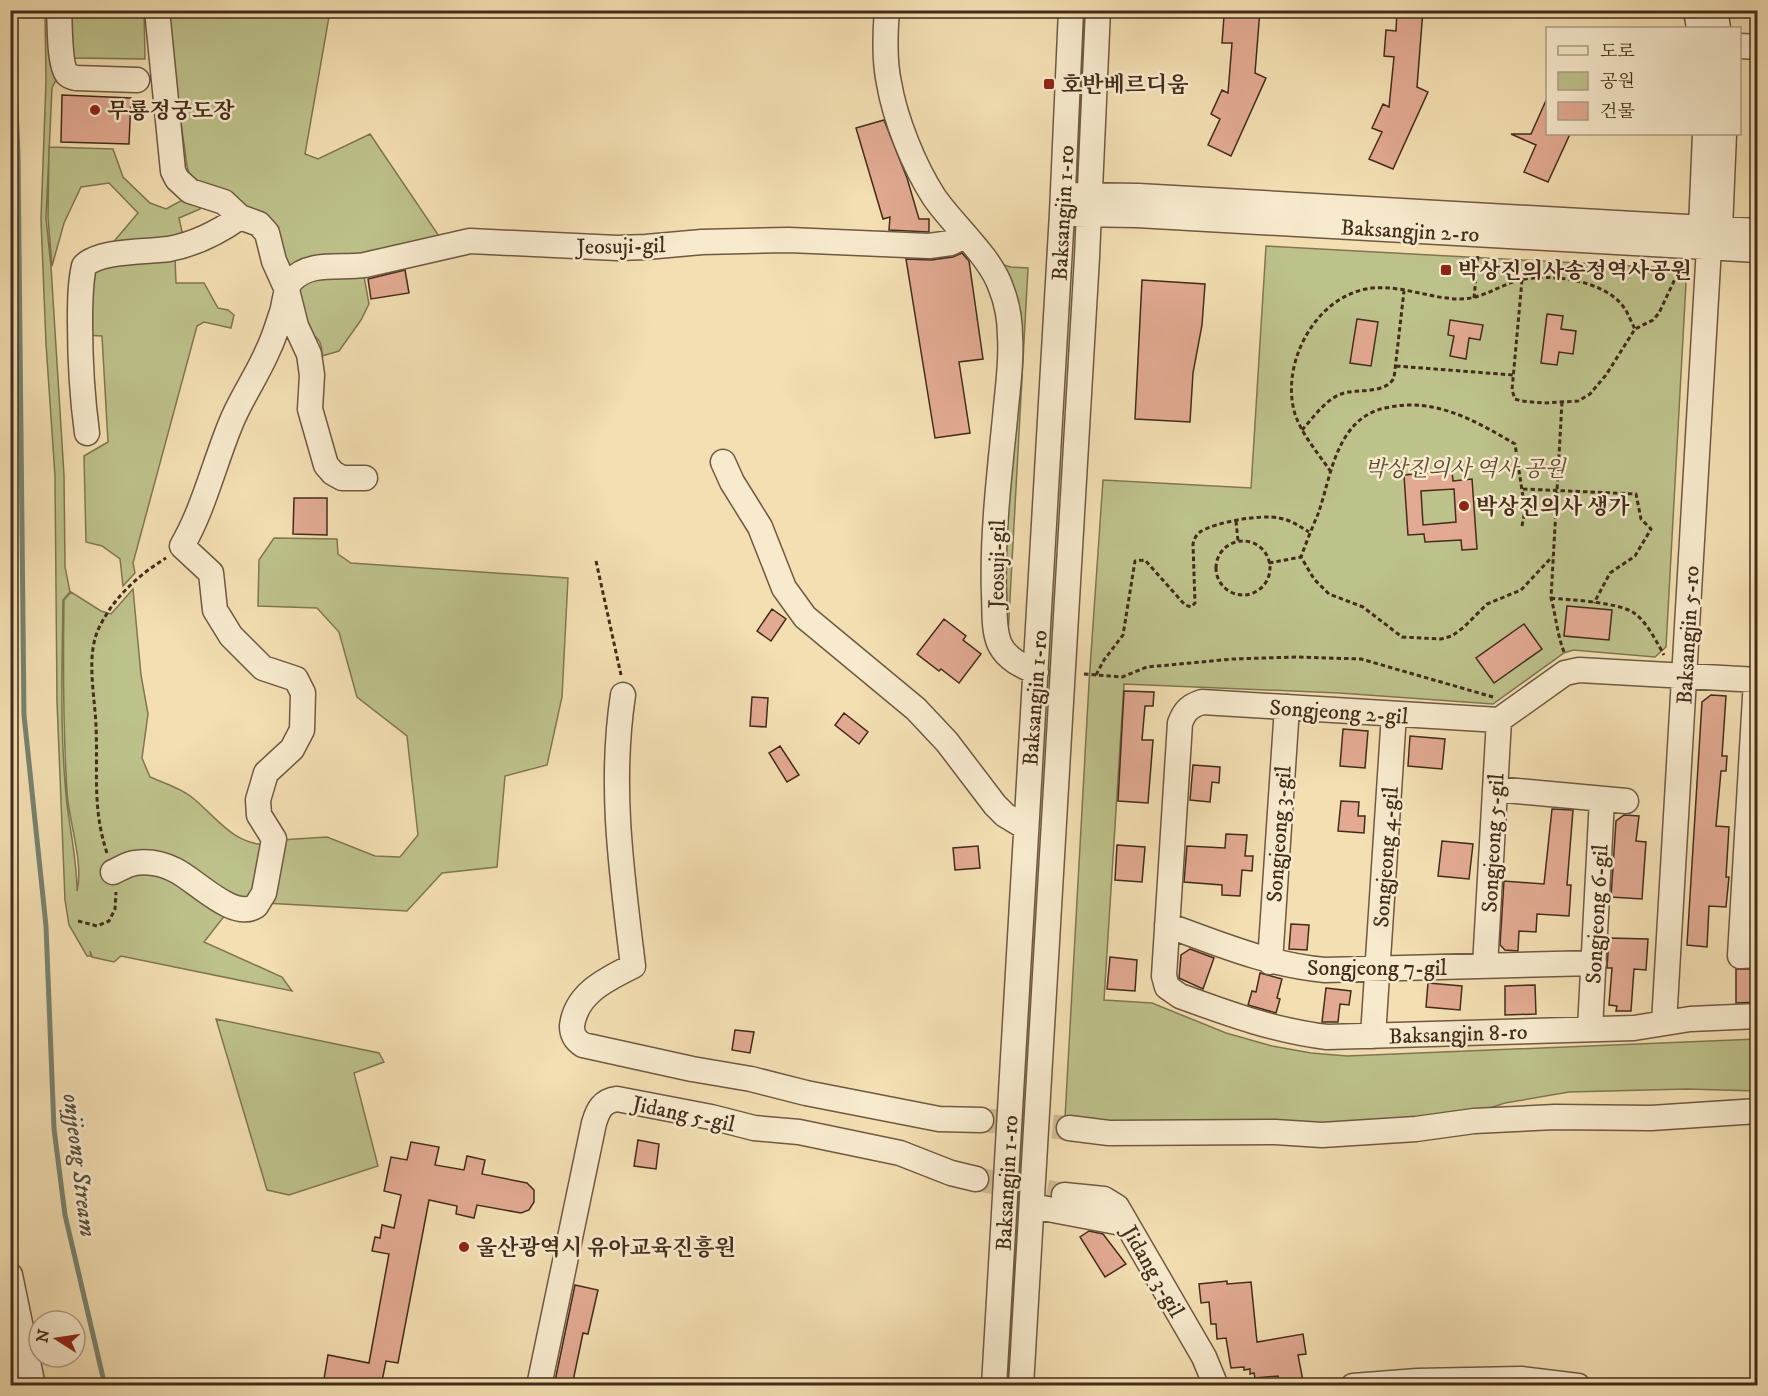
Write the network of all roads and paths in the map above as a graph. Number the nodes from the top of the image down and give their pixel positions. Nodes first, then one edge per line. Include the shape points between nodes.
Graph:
1 (59, 10) edge
2 (157, 10) edge
3 (887, 10) edge
4 (1071, 10) edge
5 (1098, 10) edge
6 (1696, 10) edge
7 (1715, 10) edge
8 (1699, 27) edge
9 (1718, 27) edge
10 (1741, 46) edge
11 (1758, 47) edge
12 (137, 80) dead end
13 (1705, 135) edge
14 (1724, 135) edge
15 (1063, 204) junction
16 (1089, 205) junction
17 (240, 217) junction
18 (1758, 231) edge
19 (1710, 235) junction
20 (964, 236) junction
21 (1479, 250) dead end
22 (1758, 250) edge
23 (1682, 264) dead end
24 (1522, 280) junction
25 (287, 290) junction
26 (1404, 291) junction
27 (1474, 298) junction
28 (1635, 329) junction
29 (1396, 366) junction
30 (1513, 375) junction
31 (1562, 402) junction
32 (1302, 430) junction
33 (87, 433) dead end
34 (723, 462) dead end
35 (1330, 472) junction
36 (365, 478) dead end
37 (1523, 489) junction
38 (1556, 490) junction
39 (1236, 521) junction
40 (1522, 526) dead end
41 (1309, 532) junction
42 (1238, 541) junction
43 (182, 546) junction
44 (1301, 557) junction
45 (1552, 558) junction
46 (596, 561) dead end
47 (1269, 563) junction
48 (1551, 598) junction
49 (1593, 603) junction
50 (1566, 660) dead end
51 (1676, 669) junction
52 (1036, 672) junction
53 (1084, 674) dead end
54 (1096, 675) junction
55 (1757, 680) edge
56 (623, 695) joint
57 (1493, 697) dead end
58 (1287, 707) junction
59 (1394, 714) junction
60 (1499, 720) junction
61 (1495, 789) junction
62 (1602, 799) junction
63 (1626, 801) dead end
64 (1026, 828) junction
65 (113, 872) junction
66 (78, 921) dead end
67 (1167, 925) junction
68 (1758, 956) edge
69 (1270, 962) junction
70 (1594, 963) junction
71 (1485, 966) junction
72 (1377, 968) junction
73 (1167, 987) joint
74 (1758, 1016) edge
75 (1664, 1023) junction
76 (1590, 1029) junction
77 (1373, 1036) junction
78 (1758, 1111) edge
79 (981, 1120) tunnel mouth
80 (1069, 1128) tunnel mouth
81 (976, 1179) tunnel mouth
82 (1064, 1195) tunnel mouth
83 (1032, 1206) junction
84 (1127, 1224) junction
85 (10, 1275) edge
86 (33, 1386) edge
87 (539, 1386) edge
88 (994, 1386) edge
89 (1021, 1386) edge
90 (1216, 1386) edge
91 (1353, 1386) edge
92 (1578, 1386) edge

1 - 12 street via 63,62 69,76
2 - 17 street via 173,171 190,191 224,202
3 - 20 street, Jeosuji-gil via 888,83 899,121 933,195
4 - 15 street, Baksangjin 1-ro
5 - 16 street, Baksangjin 1-ro
6 - 8 street
7 - 9 street
10 - 11 street
13 - 19 street
14 - 19 street
15 - 16 street, Baksangjin 2-ro
15 - 52 street, Baksangjin 1-ro
16 - 19 street, Baksangjin 2-ro via 1149,216
16 - 83 street, Baksangjin 1-ro
17 - 25 street via 259,224 267,233
17 - 33 street via 191,243 95,258 84,266 80,344
18 - 19 street, Baksangjin 2-ro
19 - 22 street, Baksangjin 2-ro
19 - 51 street, Baksangjin 5-ro
20 - 25 street, Jeosuji-gil via 951,243 929,246 789,240 617,248 470,241 365,266 320,266 298,276
20 - 52 street, Jeosuji-gil via 1001,286 1010,337 996,525 996,627 1007,655
21 - 27 path
23 - 28 path via 1659,313 1645,326
24 - 27 path
24 - 28 path via 1558,278 1593,286 1622,305
24 - 30 path
25 - 36 street via 296,326 309,354 310,410 326,465 342,478
25 - 43 street via 268,350 239,403 193,527
26 - 27 path
26 - 29 path
26 - 32 path via 1359,291 1328,309 1312,325 1299,348 1292,384 1292,402
28 - 31 path via 1590,394 1578,401
29 - 30 path
29 - 32 path via 1391,382 1334,397
30 - 31 path via 1515,399
31 - 38 path
32 - 35 path
34 - 64 street via 760,527 784,588 805,617 916,709 995,805
35 - 37 path via 1345,437 1359,419 1402,404 1431,405 1480,424 1515,444
35 - 41 path
37 - 38 path
37 - 40 path via 1526,510
38 - 45 path
38 - 49 path via 1636,494 1641,519 1651,529 1635,556 1610,573
39 - 41 path via 1277,517
39 - 42 path
39 - 54 path via 1201,531 1194,539 1195,603 1191,607 1144,560 1135,561 1123,635
41 - 44 path
42 - 47 path via 1255,543
42 - 47 path via 1223,549 1216,564 1219,581 1231,592 1247,595 1262,587
43 - 65 path via 132,582 114,602 94,644 96,807
43 - 65 street via 211,573 215,610 231,636 263,668 290,675 300,683 304,724 292,749 267,773 258,800 259,815 273,836 274,845 264,893 256,906 243,909 228,905 187,876 164,866 133,863
44 - 45 path via 1329,594 1363,607 1402,637 1441,639 1464,627 1487,604 1521,590
44 - 47 path
45 - 48 path
46 - 56 path
48 - 49 path
48 - 50 path
49 - 51 path via 1633,612
51 - 55 street
51 - 60 street via 1579,670 1565,674
51 - 75 street, Baksangjin 5-ro
52 - 64 street, Baksangjin 1-ro
53 - 54 path
54 - 57 path via 1122,677 1147,667 1233,660 1361,659
55 - 68 street via 1740,956
56 - 79 street via 617,823 633,966 607,979 585,997 575,1014 574,1037 583,1045 806,1093 939,1119
58 - 59 street, Songjeong 2-gil
58 - 67 street, Songjeong 2-gil via 1202,702 1191,705 1184,713 1180,723
58 - 69 street, Songjeong 3-gil
59 - 60 street, Songjeong 2-gil
59 - 72 street, Songjeong 4-gil
60 - 61 street, Songjeong 5-gil
61 - 62 street
61 - 71 street, Songjeong 5-gil
62 - 63 street
62 - 70 street, Songjeong 6-gil
64 - 88 street, Baksangjin 1-ro
65 - 66 path via 115,909 109,921 97,926
67 - 69 street, Songjeong 7-gil
67 - 73 street, Songjeong 2-gil
69 - 72 street, Songjeong 7-gil via 1325,970
70 - 71 street, Songjeong 7-gil
70 - 76 street, Songjeong 6-gil
71 - 72 street, Songjeong 7-gil
72 - 77 street, Songjeong 4-gil
73 - 77 street, Baksangjin 8-ro via 1180,996 1272,1028 1327,1037
74 - 75 street, Baksangjin 8-ro
75 - 76 street, Baksangjin 8-ro
76 - 77 street, Baksangjin 8-ro
78 - 80 street via 1652,1118 1474,1121 1322,1136 1275,1132 1109,1133
81 - 87 street, Jidang 5-gil via 900,1153 617,1099 606,1102 594,1123
82 - 84 street, Jidang 3-gil via 1104,1199 1117,1207
83 - 84 street
83 - 89 street, Baksangjin 1-ro
84 - 90 street, Jidang 3-gil via 1204,1357
85 - 86 street
91 - 92 street via 1521,1379

